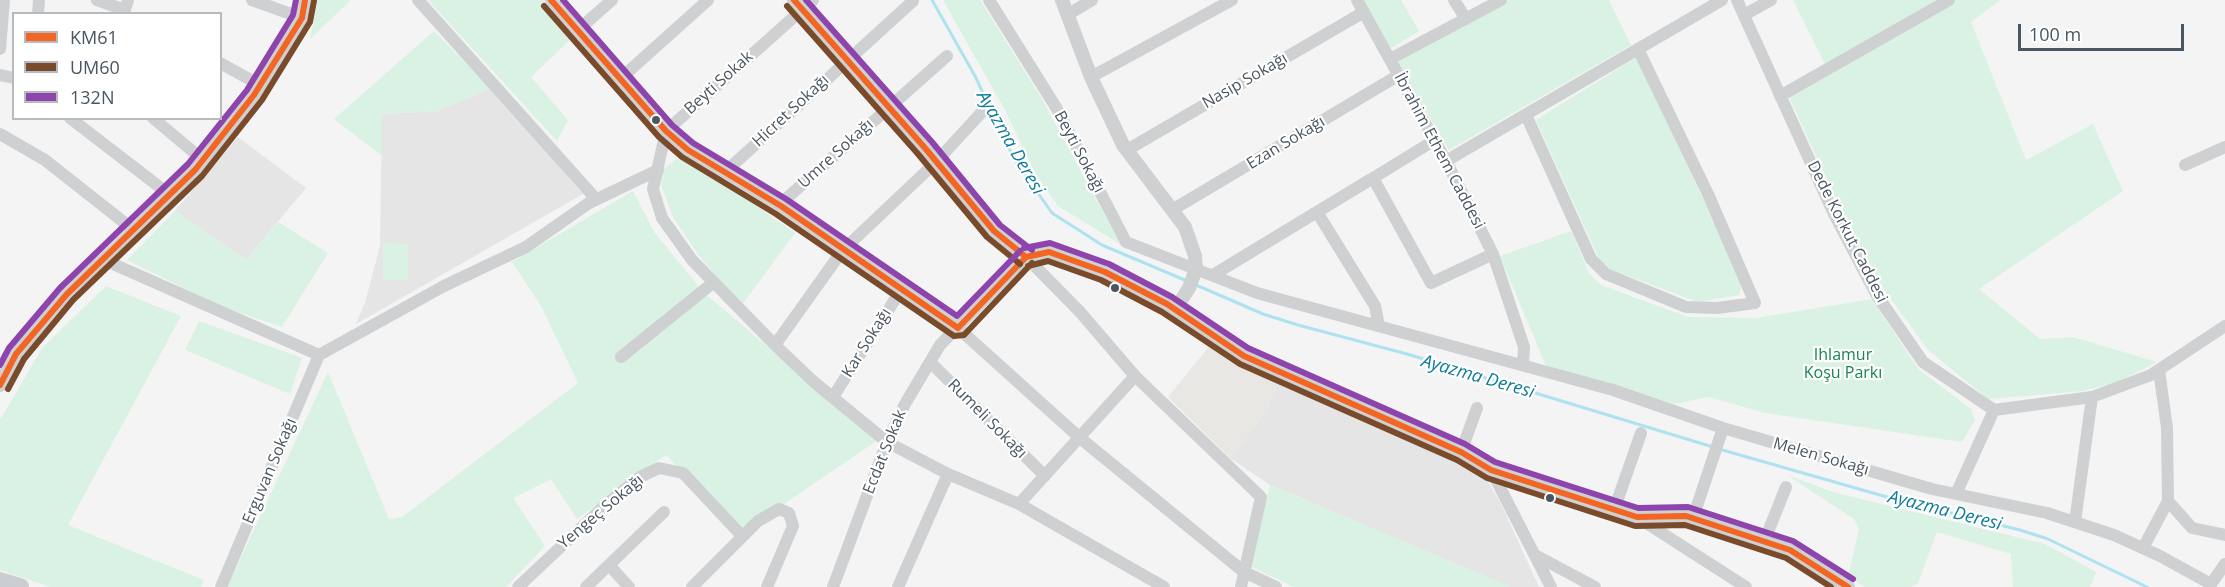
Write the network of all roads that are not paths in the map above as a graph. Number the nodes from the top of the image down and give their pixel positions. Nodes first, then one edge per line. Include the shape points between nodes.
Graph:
1 (4, 0) edge
2 (97, 0) edge
3 (252, 0) edge
4 (305, 0) edge
5 (418, 0) edge
6 (551, 0) edge
7 (612, 0) edge
8 (708, 0) edge
9 (989, 0) edge
10 (1062, 0) edge
11 (1092, 0) edge
12 (1232, 0) edge
13 (1357, 0) edge
14 (1454, 0) edge
15 (1501, 0) edge
16 (1722, 0) edge
17 (1737, 0) edge
18 (1771, 0) edge
19 (1949, 0) edge
20 (913, 1) edge
21 (803, 3) edge
22 (128, 8) edge
23 (1364, 12) junction
24 (1067, 15) junction
25 (1744, 15) junction
26 (302, 18) junction
27 (1466, 19) junction
28 (578, 30) junction
29 (0, 49) edge
30 (1638, 49) junction
31 (947, 56) dead end
32 (1390, 59) junction
33 (847, 60) junction
34 (222, 64) edge
35 (1399, 75) junction
36 (1091, 77) junction
37 (620, 79) junction
38 (260, 85) junction
39 (1780, 96) junction
40 (889, 108) junction
41 (981, 113) dead end
42 (1526, 115) junction
43 (73, 120) edge
44 (155, 120) edge
45 (666, 131) junction
46 (0, 134) edge
47 (1435, 140) junction
48 (2225, 147) edge
49 (1127, 150) junction
50 (203, 160) junction
51 (1446, 161) junction
52 (936, 162) junction
53 (2185, 165) dead end
54 (658, 170) junction
55 (723, 173) junction
56 (1373, 178) junction
57 (170, 195) junction
58 (596, 199) junction
59 (779, 205) junction
60 (1172, 210) junction
61 (1317, 212) junction
62 (135, 231) junction
63 (842, 251) junction
64 (1493, 254) junction
65 (1026, 257) junction
66 (104, 260) junction
67 (1213, 275) junction
68 (1193, 278) junction
69 (714, 282) junction
70 (901, 290) junction
71 (1174, 310) junction
72 (1379, 326) junction
73 (2225, 326) edge
74 (958, 328) junction
75 (775, 345) junction
76 (319, 355) junction
77 (621, 357) dead end
78 (930, 362) junction
79 (1523, 365) junction
80 (2159, 370) junction
81 (1135, 376) junction
82 (0, 385) edge
83 (833, 397) junction
84 (2092, 397) junction
85 (1477, 408) dead end
86 (1994, 410) junction
87 (1641, 434) dead end
88 (1721, 434) junction
89 (1080, 438) junction
90 (887, 442) junction
91 (1461, 452) junction
92 (1491, 470) junction
93 (948, 474) junction
94 (1045, 476) junction
95 (1786, 487) dead end
96 (1956, 494) junction
97 (2168, 501) junction
98 (1019, 504) junction
99 (1614, 510) junction
100 (664, 512) dead end
101 (1637, 517) junction
102 (1693, 518) junction
103 (2075, 522) junction
104 (2225, 535) edge
105 (742, 536) junction
106 (1764, 542) junction
107 (2143, 548) junction
108 (1534, 555) junction
109 (2225, 564) edge
110 (609, 565) junction
111 (1244, 572) junction
112 (0, 581) edge
113 (2210, 586) edge
114 (20, 587) edge
115 (221, 587) edge
116 (518, 587) edge
117 (586, 587) edge
118 (629, 587) edge
119 (692, 587) edge
120 (767, 587) edge
121 (833, 587) edge
122 (898, 587) edge
123 (1164, 587) edge
124 (1241, 587) edge
125 (1276, 587) edge
126 (1551, 587) edge
127 (1595, 587) edge
128 (1746, 587) edge
129 (1848, 587) edge

1 - 29 street
2 - 22 street
3 - 26 street
4 - 26 street
5 - 58 street
6 - 28 street
7 - 28 street
8 - 37 street
9 - 68 street, Beyti Sokağı via 1056,109 1126,242
10 - 24 street
11 - 24 street
12 - 36 street
13 - 23 street, İbrahim Ethem Caddesi
14 - 27 street
15 - 27 street
16 - 30 street
17 - 25 street, Dede Korkut Caddesi
18 - 25 street
19 - 39 street
20 - 33 street, Hicret Sokağı
21 - 33 street
21 - 45 street, Beyti Sokak
23 - 32 street, İbrahim Ethem Caddesi
23 - 49 street, Nasip Sokağı
24 - 36 street
25 - 39 street, Dede Korkut Caddesi
26 - 38 street
27 - 32 street
28 - 37 street
30 - 42 street
30 - 42 street via 1755,303 1686,307 1606,274 1592,260
31 - 40 street, Umre Sokağı
32 - 35 street, İbrahim Ethem Caddesi
33 - 40 street
33 - 55 street, Hicret Sokağı
34 - 38 street
35 - 47 street, İbrahim Ethem Caddesi
35 - 60 street, Ezan Sokağı
36 - 49 street
37 - 45 street
38 - 50 street
39 - 86 street, Dede Korkut Caddesi via 1876,294 1923,362
40 - 52 street
40 - 59 street, Umre Sokağı
41 - 52 street
42 - 51 street
43 - 57 street
44 - 50 street
45 - 54 street
45 - 55 street
46 - 62 street via 45,160
47 - 51 street, İbrahim Ethem Caddesi
47 - 56 street
48 - 53 street
49 - 60 street
50 - 57 street
51 - 64 street, İbrahim Ethem Caddesi
52 - 63 street
52 - 65 street via 994,231
54 - 58 street
54 - 69 street via 653,189 662,218 692,260
55 - 59 street
56 - 61 street
56 - 64 street via 1431,283
57 - 62 street
58 - 76 street via 526,247 444,286
59 - 63 street
60 - 68 street via 1185,228 1195,256
61 - 67 street
61 - 72 street via 1375,306
62 - 66 street
63 - 70 street
63 - 75 street
64 - 79 street, İbrahim Ethem Caddesi via 1524,347
65 - 71 street via 1049,252 1105,272
65 - 74 street, Ecdat Sokak
65 - 81 street
66 - 76 street
66 - 82 street via 68,294 16,354
67 - 68 street, Beyti Sokağı
67 - 72 street, Beyti Sokağı via 1257,293
68 - 71 street
69 - 75 street
69 - 77 street
70 - 74 street
70 - 83 street, Kar Sokağı
71 - 91 street via 1244,356
72 - 79 street, Beyti Sokağı
73 - 80 street
74 - 78 street, Ecdat Sokak via 940,345
74 - 89 street
75 - 83 street
76 - 115 street, Erguvan Sokağı
78 - 90 street, Ecdat Sokak via 904,404
78 - 94 street, Rumeli Sokağı
79 - 88 street, Melen Sokağı via 1613,390
80 - 84 street
80 - 97 street via 2167,428
81 - 89 street
81 - 111 street via 1262,496
83 - 90 street
84 - 86 street
84 - 103 street
85 - 91 street
86 - 96 street
87 - 99 street
88 - 96 street, Melen Sokağı
88 - 102 street
89 - 94 street
89 - 111 street
90 - 93 street
90 - 121 street, Ecdat Sokak
91 - 92 street
92 - 99 street
92 - 108 street
93 - 98 street
93 - 122 street
94 - 98 street
95 - 106 street
96 - 103 street, Melen Sokağı
97 - 104 street via 2192,528
97 - 107 street
98 - 123 street
99 - 101 street
100 - 110 street
101 - 102 street
101 - 128 street
102 - 106 street
103 - 107 street, Melen Sokağı
105 - 116 street, Yengeç Sokağı via 683,473 659,468 640,477 601,509
105 - 119 street
105 - 120 street via 779,508 789,513 793,526
106 - 129 street via 1790,550
107 - 113 street, Melen Sokağı
108 - 126 street
108 - 127 street
109 - 113 street
110 - 117 street
110 - 118 street
111 - 124 street
111 - 125 street
112 - 114 main road

